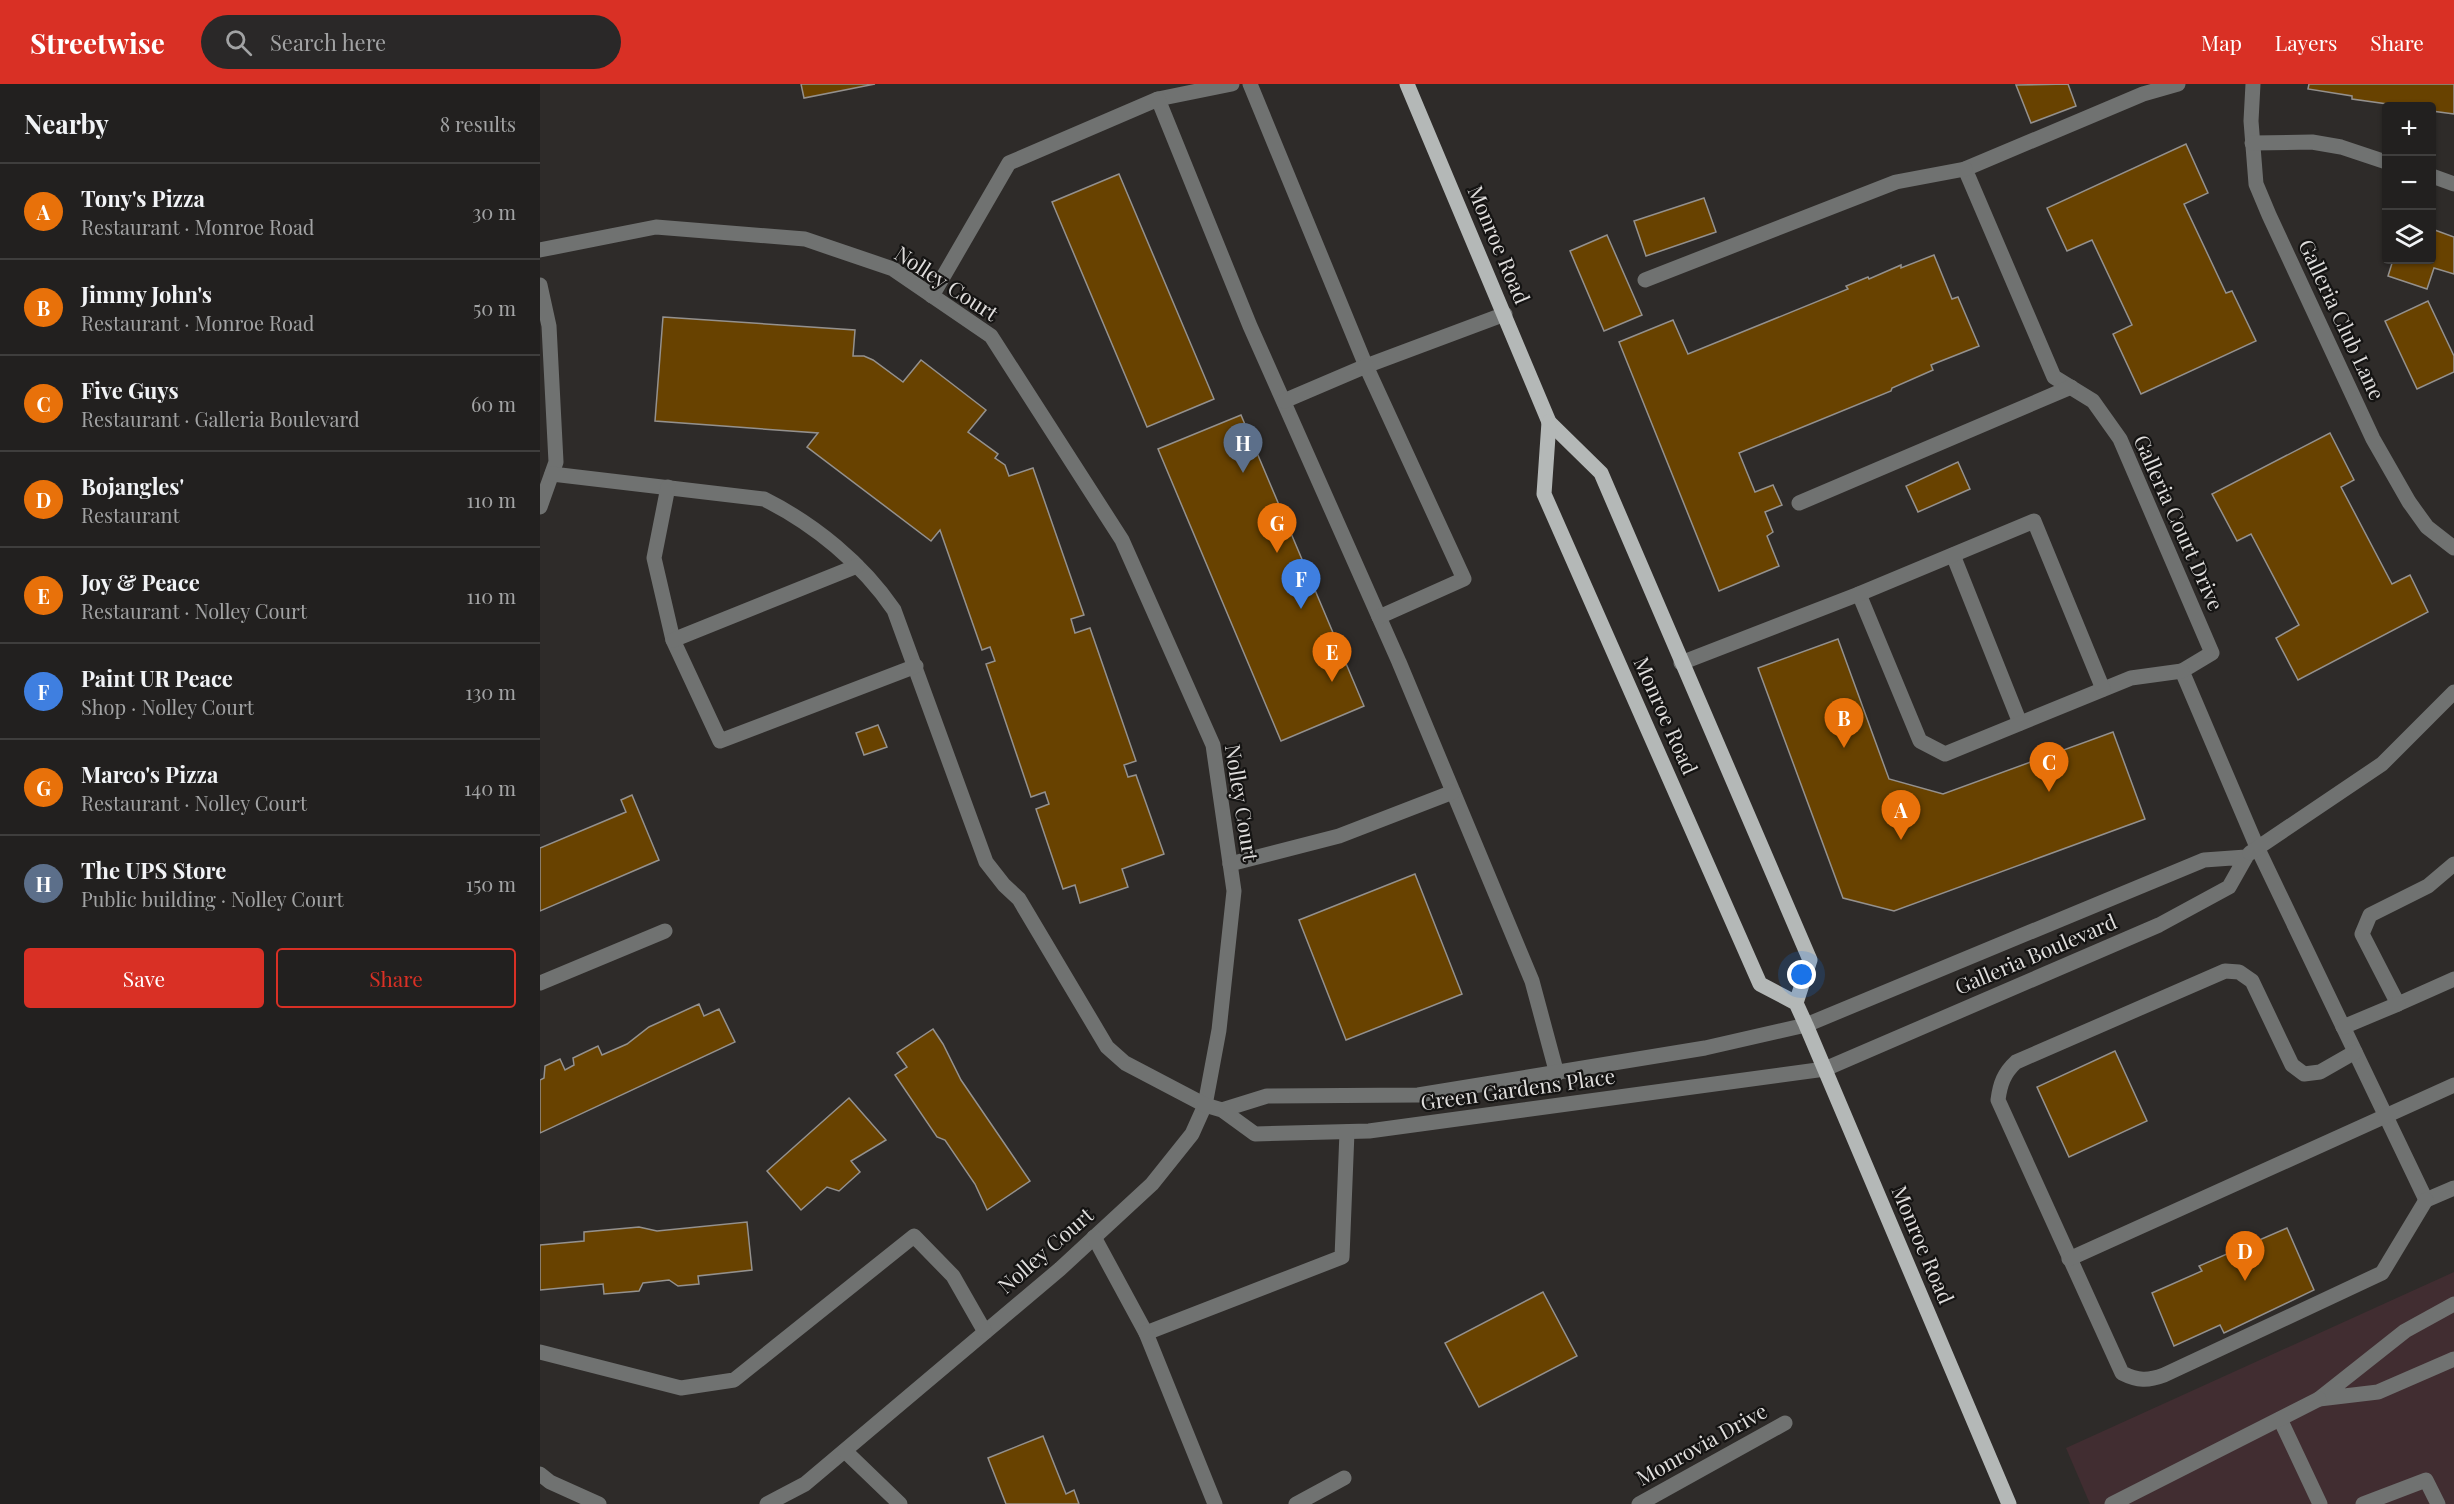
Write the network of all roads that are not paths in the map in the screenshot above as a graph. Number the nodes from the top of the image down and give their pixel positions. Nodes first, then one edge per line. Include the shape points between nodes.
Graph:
1 (1232, 84) edge
2 (1250, 84) edge
3 (1407, 84) edge
4 (2178, 84) edge
5 (2253, 84) edge
6 (1158, 99) junction
7 (2252, 143) junction
8 (2382, 161) edge
9 (1965, 169) junction
10 (2436, 177) edge
11 (2454, 184) edge
12 (540, 250) edge
13 (1645, 280) dead end
14 (540, 285) edge
15 (932, 296) junction
16 (1505, 314) junction
17 (1366, 366) junction
18 (2071, 387) junction
19 (1284, 401) junction
20 (1550, 422) junction
21 (552, 474) junction
22 (668, 487) junction
23 (1799, 503) dead end
24 (540, 507) edge
25 (2454, 548) edge
26 (1953, 555) junction
27 (857, 566) junction
28 (1859, 594) junction
29 (1379, 617) junction
30 (673, 640) junction
31 (1681, 663) junction
32 (916, 666) junction
33 (2181, 671) junction
34 (2103, 689) junction
35 (2454, 692) edge
36 (2020, 723) junction
37 (1453, 792) junction
38 (2251, 852) junction
39 (1230, 864) junction
40 (2454, 864) edge
41 (2454, 874) edge
42 (2428, 886) junction
43 (665, 932) dead end
44 (2454, 979) edge
45 (540, 983) edge
46 (1796, 1003) junction
47 (2398, 1004) junction
48 (1806, 1025) junction
49 (2343, 1027) junction
50 (2355, 1052) junction
51 (1825, 1069) junction
52 (1557, 1074) junction
53 (2454, 1085) edge
54 (1205, 1105) junction
55 (1222, 1110) junction
56 (2386, 1116) junction
57 (1347, 1132) junction
58 (2454, 1188) edge
59 (2426, 1200) junction
60 (1094, 1238) junction
61 (2069, 1259) junction
62 (2454, 1304) edge
63 (985, 1332) junction
64 (1146, 1333) junction
65 (540, 1352) edge
66 (2454, 1359) edge
67 (2319, 1399) junction
68 (2280, 1419) junction
69 (1785, 1423) dead end
70 (845, 1451) junction
71 (540, 1474) edge
72 (1344, 1478) dead end
73 (600, 1504) edge
74 (766, 1504) edge
75 (900, 1504) edge
76 (1215, 1504) edge
77 (1296, 1504) edge
78 (1639, 1504) edge
79 (2009, 1504) edge
80 (2112, 1504) edge
81 (2320, 1504) edge
82 (2363, 1504) edge
83 (2438, 1504) edge

1 - 6 street
2 - 17 street
3 - 16 main road, Monroe Road
4 - 9 street via 2143,94
5 - 7 street, Galleria Club Lane
6 - 15 street via 1010,163
6 - 19 street
7 - 8 street via 2312,142
7 - 25 street, Galleria Club Lane via 2256,184 2373,439 2427,527
9 - 13 street via 1896,182
9 - 18 street, Galleria Court Drive via 2055,377
10 - 11 street
12 - 15 street, Nolley Court via 656,227 805,239 893,269
14 - 21 street via 549,326 556,462
15 - 39 street, Nolley Court via 991,336 1122,540 1213,745
16 - 17 street
16 - 20 main road, Monroe Road
17 - 19 street
17 - 29 street via 1464,579
18 - 23 street
18 - 33 street, Galleria Court Drive via 2093,401 2120,439 2212,653
19 - 29 street
20 - 31 main road, Monroe Road via 1601,473
20 - 46 main road, Monroe Road via 1544,494 1760,984
21 - 22 street, Green Gardens Place
21 - 24 street
22 - 27 street, Green Gardens Place via 764,499 795,514
22 - 30 street via 654,558
26 - 28 street
26 - 34 street via 2034,521
26 - 36 street
27 - 30 street
27 - 32 street, Green Gardens Place via 878,586 894,610
28 - 31 street
28 - 36 street via 1920,741 1944,754
29 - 37 street
30 - 32 street via 720,741
31 - 46 main road, Monroe Road via 1810,960
32 - 54 street, Green Gardens Place via 986,862 1019,899 1107,1047 1125,1063
33 - 34 street via 2131,678
33 - 38 street
34 - 36 street
35 - 38 street, Galleria Boulevard via 2382,764
37 - 39 street via 1339,836
37 - 52 street via 1532,981
38 - 48 street, Galleria Boulevard via 2204,860
38 - 49 street
38 - 51 street, Galleria Boulevard via 2229,887 2159,925
39 - 54 street, Nolley Court via 1234,891 1219,1030
40 - 42 street
41 - 42 street
42 - 47 street via 2370,915 2361,934
43 - 45 street
44 - 47 street
46 - 48 main road, Monroe Road
47 - 49 street
48 - 51 main road, Monroe Road
48 - 52 street, Green Gardens Place via 1705,1048
49 - 50 street
50 - 56 street
50 - 61 street via 2320,1072 2304,1074 2292,1065 2252,981 2239,972 2225,971 2016,1062 2006,1071 1998,1100
51 - 57 street, Green Gardens Place
51 - 79 main road, Monroe Road
52 - 55 street, Green Gardens Place via 1418,1095 1267,1096
53 - 56 street
54 - 55 street, Green Gardens Place
54 - 60 street, Nolley Court via 1192,1134 1152,1184
55 - 57 street, Green Gardens Place via 1255,1134
56 - 59 street
56 - 61 street
57 - 64 street via 1342,1257
58 - 59 street
59 - 61 street via 2382,1273 2148,1381 2122,1373
60 - 63 street, Nolley Court
60 - 64 street
62 - 67 street via 2405,1332
63 - 65 street via 953,1276 914,1236 734,1380 681,1388
63 - 70 street, Nolley Court
64 - 76 street
66 - 67 street via 2378,1392
67 - 68 street
68 - 80 street
68 - 81 street
69 - 78 street, Monrovia Drive
70 - 74 street, Nolley Court via 805,1485
70 - 75 street
71 - 73 street
72 - 77 street
82 - 83 street via 2426,1480

